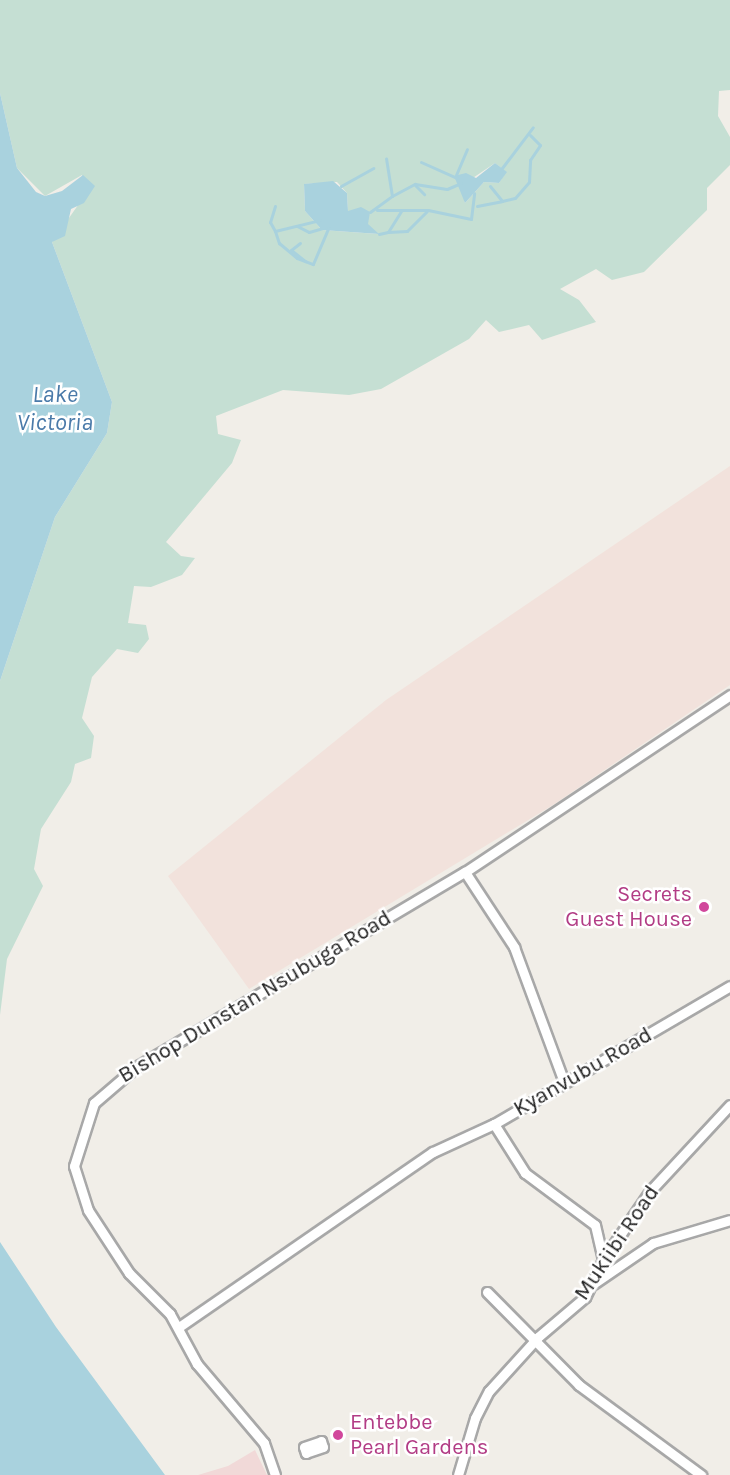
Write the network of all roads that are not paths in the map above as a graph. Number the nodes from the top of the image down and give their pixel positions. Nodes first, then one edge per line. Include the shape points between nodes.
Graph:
1 (730, 695) edge
2 (465, 872) junction
3 (730, 986) edge
4 (564, 1082) junction
5 (730, 1105) edge
6 (494, 1124) junction
7 (730, 1220) edge
8 (603, 1260) junction
9 (591, 1285) junction
10 (487, 1292) dead end
11 (178, 1327) junction
12 (537, 1337) junction
13 (696, 1473) edge
14 (275, 1475) edge
15 (458, 1475) edge

1 - 2 street, Bishop Dunstan Nsubuga Road
2 - 4 street via 514,948
2 - 11 street, Bishop Dunstan Nsubuga Road via 136,1067 94,1102 77,1146 78,1187 116,1256
3 - 4 street, Kyanvubu Road
4 - 6 street, Kyanvubu Road
5 - 8 street, Mukiibi Road via 651,1190
6 - 8 street via 525,1173 595,1225
6 - 11 street, Kyanvubu Road via 433,1152
7 - 9 street via 653,1243
8 - 9 street, Mukiibi Road
9 - 12 street, Mukiibi Road
10 - 12 street via 511,1319
11 - 14 street, Bishop Dunstan Nsubuga Road via 197,1364 264,1443
12 - 13 street via 579,1385
12 - 15 street, Mukiibi Road via 489,1391 475,1418

